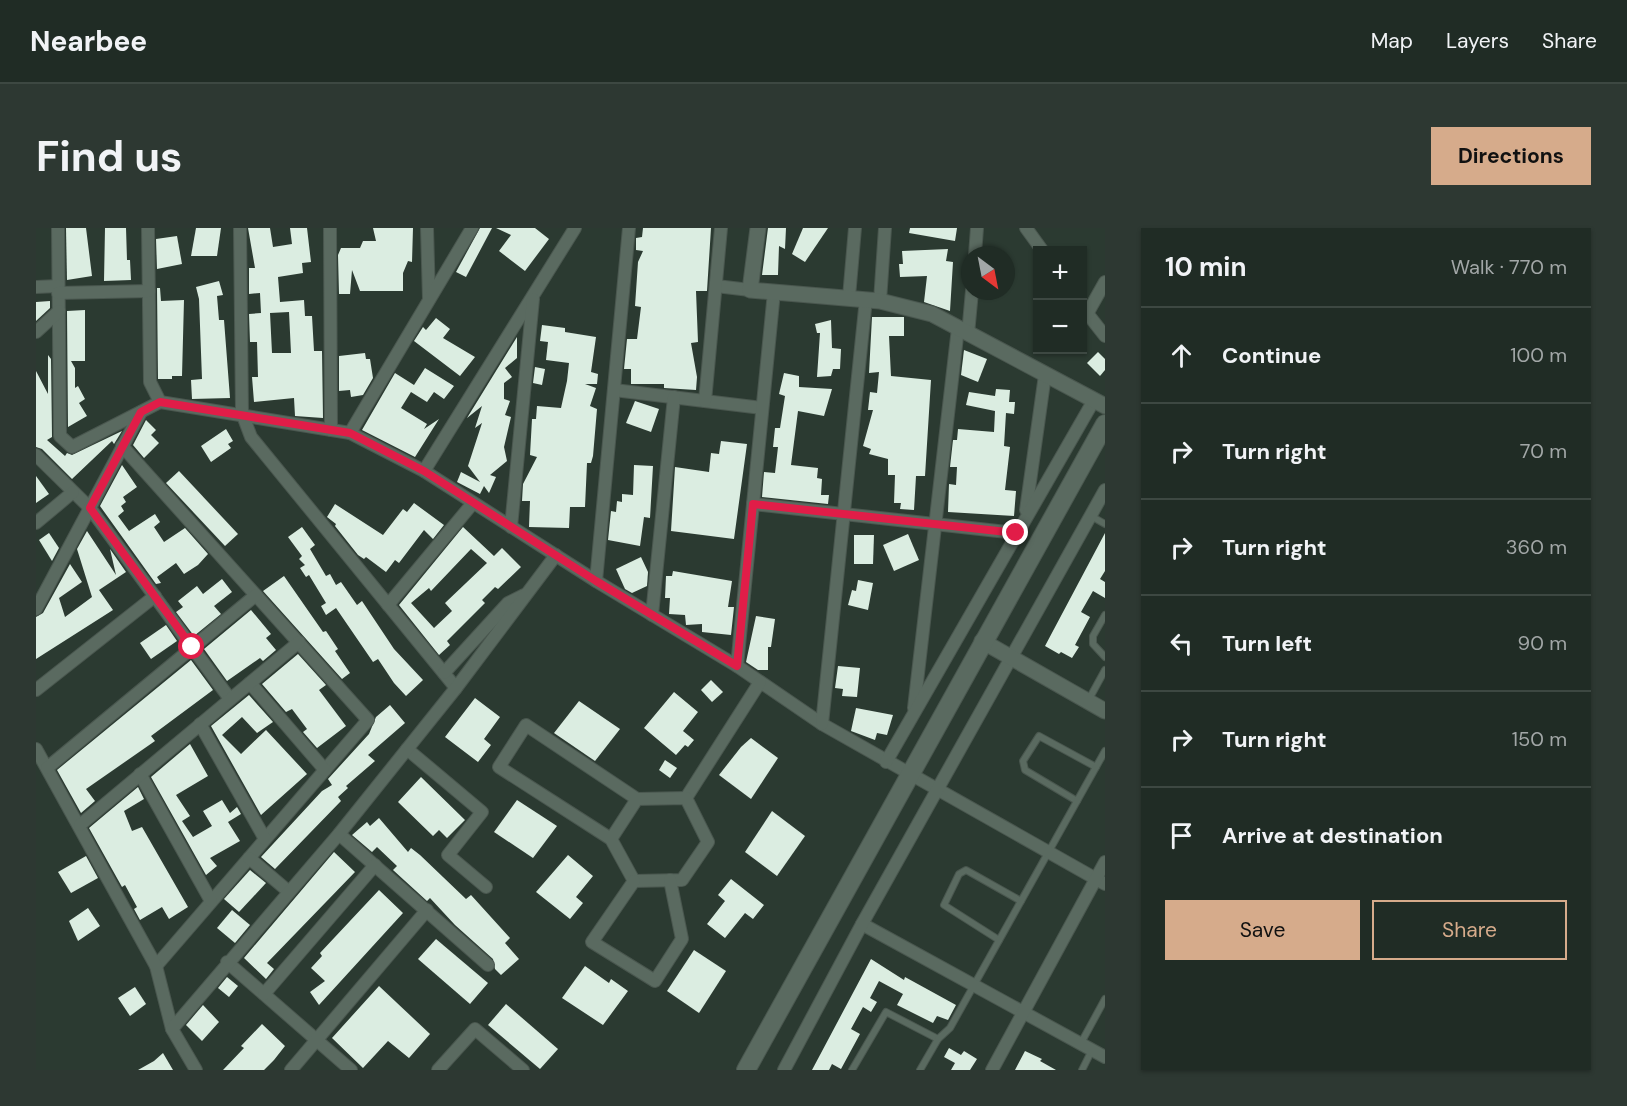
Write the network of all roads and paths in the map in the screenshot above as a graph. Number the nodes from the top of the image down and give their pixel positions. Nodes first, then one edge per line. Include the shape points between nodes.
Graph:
1 (58, 228) edge
2 (148, 228) edge
3 (240, 228) edge
4 (330, 228) edge
5 (427, 228) edge
6 (472, 228) edge
7 (575, 228) edge
8 (629, 228) edge
9 (721, 228) edge
10 (758, 228) edge
11 (855, 228) edge
12 (885, 228) edge
13 (977, 228) edge
14 (1026, 228) edge
15 (976, 246) edge
16 (1039, 246) edge
17 (1105, 282) edge
18 (716, 286) junction
19 (36, 287) edge
20 (58, 290) junction
21 (750, 290) junction
22 (149, 291) junction
23 (774, 292) junction
24 (533, 295) junction
25 (849, 297) junction
26 (429, 299) junction
27 (873, 300) junction
28 (970, 300) edge
29 (1087, 308) edge
30 (59, 311) junction
31 (1087, 314) edge
32 (963, 331) junction
33 (36, 332) edge
34 (1105, 336) edge
35 (1045, 375) junction
36 (614, 390) junction
37 (675, 397) junction
38 (705, 401) junction
39 (160, 402) junction
40 (1099, 403) edge
41 (762, 408) junction
42 (141, 412) junction
43 (242, 413) junction
44 (1105, 424) edge
45 (331, 430) junction
46 (350, 433) junction
47 (123, 446) junction
48 (36, 455) edge
49 (424, 471) junction
50 (1105, 490) edge
51 (73, 492) junction
52 (473, 503) junction
53 (753, 504) junction
54 (90, 508) junction
55 (843, 516) junction
56 (1091, 516) junction
57 (1024, 519) junction
58 (36, 523) edge
59 (935, 524) junction
60 (1105, 524) edge
61 (511, 527) junction
62 (1016, 533) junction
63 (556, 555) junction
64 (596, 581) junction
65 (527, 594) junction
66 (256, 595) junction
67 (155, 596) junction
68 (388, 604) junction
69 (36, 609) edge
70 (652, 615) junction
71 (1105, 615) edge
72 (982, 641) junction
73 (299, 642) junction
74 (192, 647) junction
75 (1105, 657) edge
76 (1011, 658) junction
77 (737, 666) junction
78 (1105, 670) edge
79 (444, 674) junction
80 (760, 682) junction
81 (250, 683) junction
82 (456, 688) junction
83 (36, 690) edge
84 (230, 699) junction
85 (1088, 701) junction
86 (1105, 711) edge
87 (913, 714) junction
88 (200, 724) junction
89 (822, 724) junction
90 (36, 749) edge
91 (407, 749) junction
92 (1105, 751) edge
93 (886, 762) junction
94 (1096, 766) junction
95 (47, 768) junction
96 (325, 770) junction
97 (140, 774) junction
98 (908, 776) junction
99 (938, 791) junction
100 (686, 798) junction
101 (637, 800) junction
102 (1077, 801) junction
103 (80, 825) junction
104 (339, 834) junction
105 (265, 839) junction
106 (611, 839) junction
107 (1048, 853) junction
108 (249, 858) junction
109 (1105, 862) edge
110 (375, 865) junction
111 (670, 880) junction
112 (634, 881) junction
113 (1100, 882) edge
114 (486, 887) dead end
115 (288, 891) junction
116 (212, 901) junction
117 (1021, 901) junction
118 (427, 910) junction
119 (861, 924) junction
120 (999, 940) junction
121 (227, 962) junction
122 (488, 965) dead end
123 (156, 966) junction
124 (973, 986) junction
125 (264, 994) junction
126 (1105, 999) edge
127 (1023, 1013) junction
128 (172, 1029) junction
129 (938, 1039) junction
130 (317, 1040) junction
131 (1080, 1044) junction
132 (1092, 1050) junction
133 (1105, 1057) edge
134 (196, 1070) edge
135 (291, 1070) edge
136 (351, 1070) edge
137 (438, 1070) edge
138 (523, 1070) edge
139 (746, 1070) edge
140 (784, 1070) edge
141 (852, 1070) edge
142 (920, 1070) edge
143 (992, 1070) edge
144 (1082, 1070) edge

1 - 20 street
2 - 22 street
3 - 43 street
4 - 45 street
5 - 26 street
6 - 26 street
7 - 24 street
8 - 36 street
9 - 18 street
10 - 21 street
11 - 25 street
12 - 27 street
13 - 15 street
14 - 16 street
17 - 29 street
18 - 21 street
18 - 38 street
19 - 20 street
20 - 22 street
20 - 30 street
21 - 23 street
22 - 39 street via 150,382
23 - 25 street
23 - 41 street
24 - 49 street
24 - 61 street
25 - 27 street
26 - 46 street
27 - 32 street via 932,314
27 - 55 street
28 - 32 street
30 - 33 street
30 - 42 street via 60,436 72,447
31 - 34 street
32 - 35 street
32 - 59 street
35 - 40 street
35 - 57 street
36 - 37 street
36 - 64 street
37 - 38 street
37 - 70 street
38 - 41 street
39 - 42 street
39 - 43 street
40 - 57 street
41 - 53 street
42 - 47 street
43 - 45 street
43 - 68 street via 251,437
44 - 72 main road
45 - 46 street
46 - 49 street
47 - 54 street
47 - 66 street
48 - 51 street
49 - 52 street
50 - 56 street
51 - 54 street
51 - 58 street
52 - 61 street
52 - 68 street
53 - 55 street
53 - 77 street
54 - 67 street
54 - 69 street
55 - 59 street
55 - 89 street
56 - 60 lane
56 - 76 street
57 - 62 street
59 - 62 street
59 - 87 street
61 - 63 street
62 - 87 street
63 - 64 street
63 - 65 street
64 - 70 street
65 - 79 street via 508,603
65 - 82 street
66 - 73 street
66 - 74 street
67 - 74 street
67 - 83 street
68 - 79 street
70 - 77 street
71 - 75 lane via 1093,636 1093,644
72 - 76 street
72 - 98 main road
73 - 81 street
73 - 96 street via 368,720
74 - 84 street
74 - 95 street
76 - 85 street
76 - 99 street
77 - 80 street
78 - 85 lane
79 - 82 street
80 - 89 street
80 - 100 street
81 - 84 street
81 - 96 street
82 - 91 street
84 - 88 street
85 - 86 street
87 - 93 street
88 - 97 street
88 - 105 street
89 - 93 street
90 - 95 street
91 - 104 street
91 - 114 street via 482,812 448,855
92 - 94 lane
93 - 98 street
94 - 102 lane
94 - 102 lane via 1044,736 1036,738 1023,761 1024,770
95 - 103 street
96 - 105 street
97 - 103 street
97 - 116 street
98 - 99 street
98 - 139 main road
99 - 107 street
99 - 119 street
100 - 101 street
100 - 111 street via 708,842 682,880
101 - 106 street
101 - 106 street via 526,725 499,767
102 - 107 lane
103 - 123 street
104 - 110 street
104 - 115 street
105 - 108 street
106 - 112 street
107 - 113 street
107 - 117 lane
108 - 115 street
108 - 116 street
109 - 113 street
110 - 118 street
110 - 125 street
111 - 112 street
111 - 112 street via 682,939 655,981 592,942
113 - 127 street
115 - 121 street
116 - 123 street
117 - 120 lane
117 - 120 lane via 966,870 949,891 944,900 947,909
118 - 122 street
118 - 130 street
119 - 124 street
119 - 140 street
120 - 124 lane
121 - 125 street
121 - 128 street
123 - 128 street
124 - 127 street
124 - 129 lane via 950,1028
125 - 130 street
126 - 131 lane
127 - 131 street
127 - 143 street
128 - 134 street
129 - 141 lane via 886,1012
129 - 142 lane
130 - 135 street
130 - 136 street
131 - 132 street
132 - 133 street
132 - 144 lane
137 - 138 street via 475,1029

